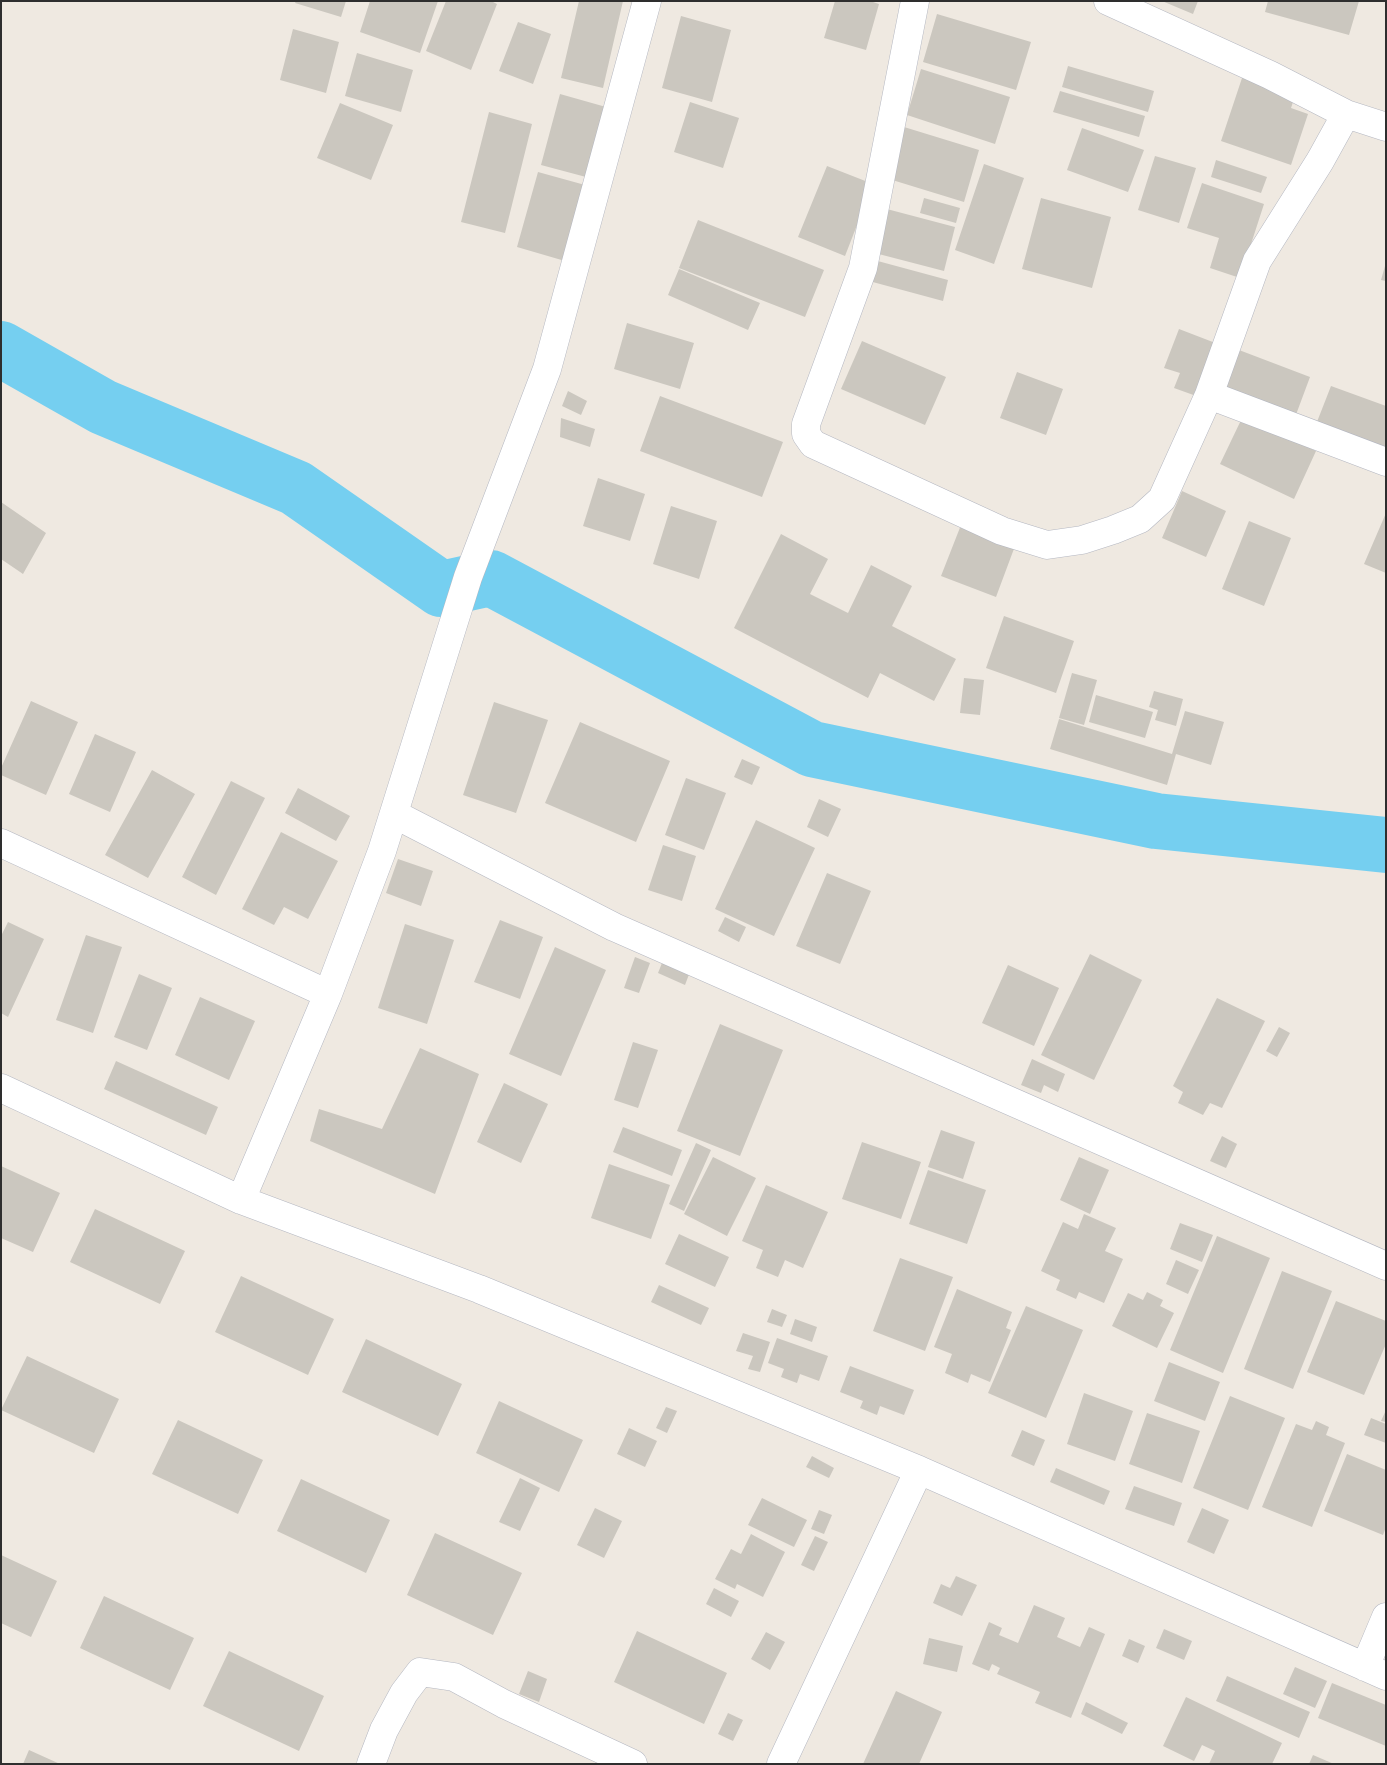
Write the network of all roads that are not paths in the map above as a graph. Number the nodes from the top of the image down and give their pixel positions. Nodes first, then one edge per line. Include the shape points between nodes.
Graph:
1 (647, 1) edge
2 (915, 1) edge
3 (1108, 1) edge
4 (1346, 114) junction
5 (1386, 127) edge
6 (1210, 395) junction
7 (1386, 462) edge
8 (394, 814) junction
9 (1, 843) edge
10 (328, 994) junction
11 (1, 1088) edge
12 (241, 1200) junction
13 (1386, 1266) edge
14 (919, 1470) junction
15 (1386, 1618) edge
16 (1375, 1671) edge
17 (371, 1764) edge
18 (633, 1764) edge
19 (781, 1764) edge

1 - 8 street via 546,370 468,577
2 - 6 street via 862,268 806,424 806,434 813,444 1002,531 1047,545 1082,540 1113,530 1140,519 1162,500
3 - 4 street via 1270,75
4 - 5 street
4 - 6 street via 1257,261
6 - 7 street
8 - 10 street
8 - 13 street via 614,927
9 - 10 street
10 - 12 street
11 - 12 street
12 - 14 street via 479,1289
14 - 16 street
14 - 19 street
15 - 16 street
17 - 18 street via 384,1730 420,1672 454,1677

